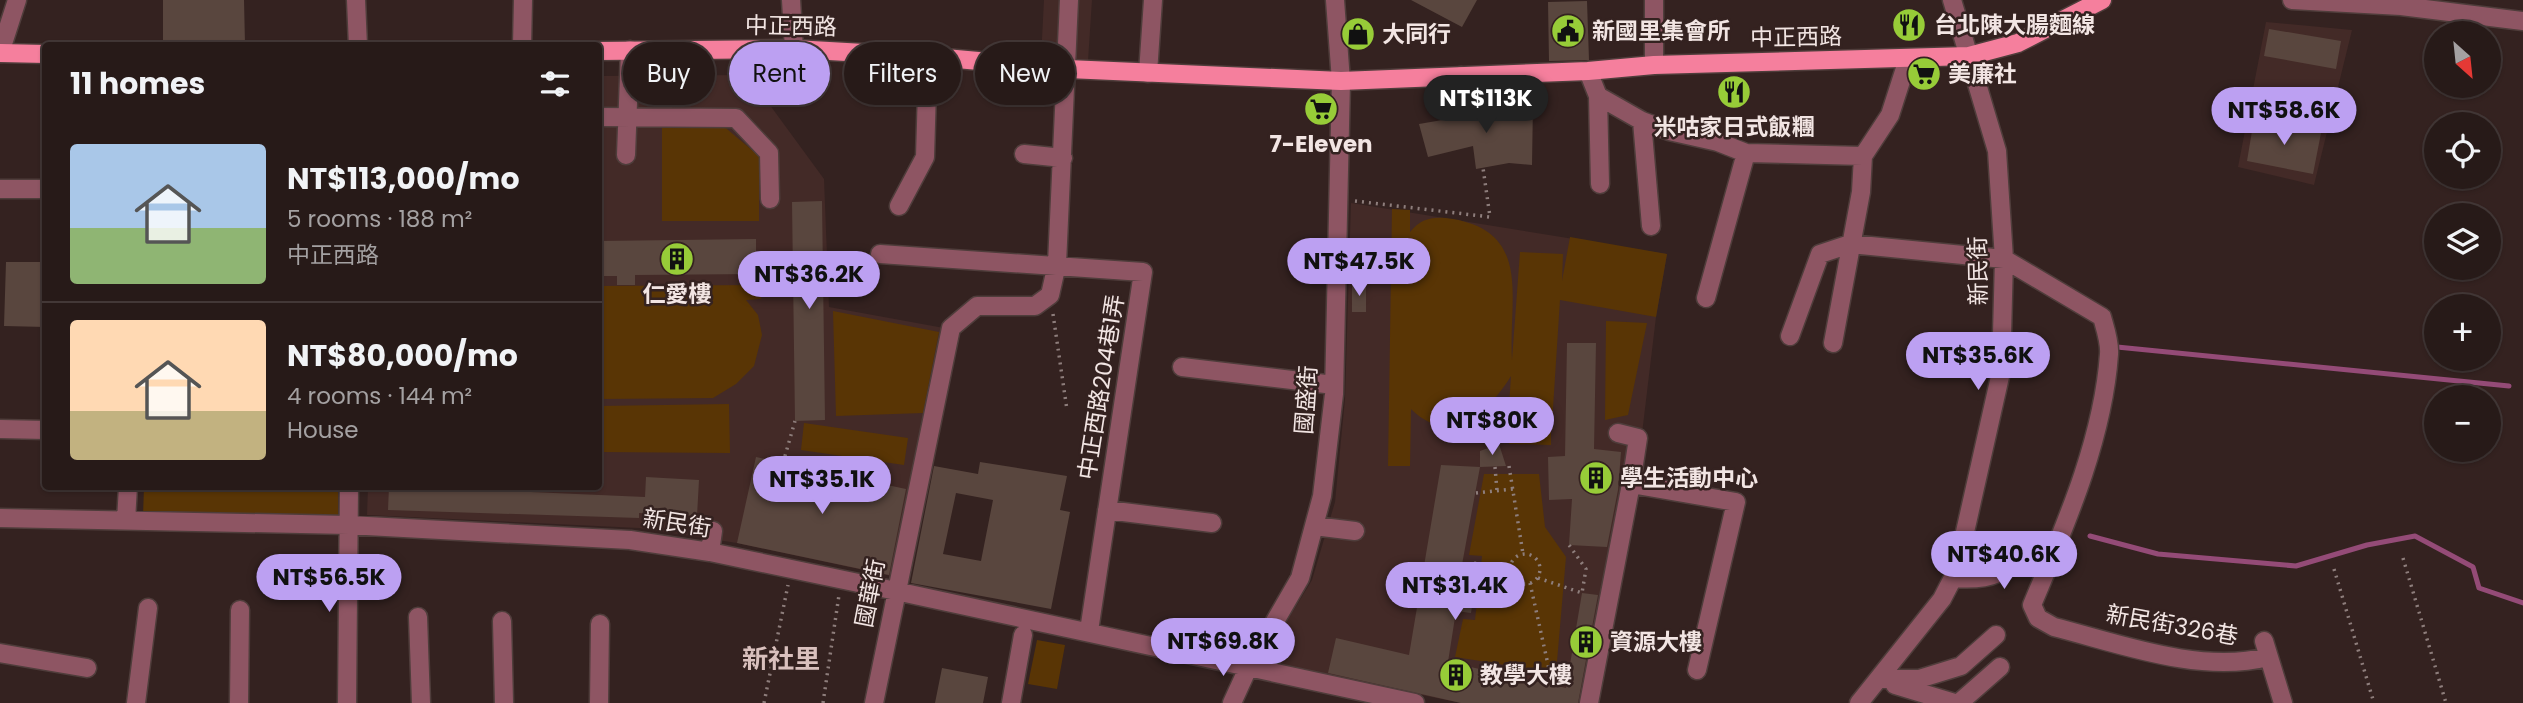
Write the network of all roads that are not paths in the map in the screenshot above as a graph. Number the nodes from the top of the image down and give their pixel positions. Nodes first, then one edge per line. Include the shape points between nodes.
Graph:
1 (16, 0) edge
2 (356, 0) edge
3 (523, 0) edge
4 (791, 0) edge
5 (1069, 0) edge
6 (1153, 0) edge
7 (1335, 0) edge
8 (1654, 0) edge
9 (1952, 0) edge
10 (2102, 0) edge
11 (2292, 0) edge
12 (2523, 21) edge
13 (358, 42) edge
14 (522, 42) edge
15 (794, 42) edge
16 (1068, 42) edge
17 (623, 50) edge
18 (602, 51) edge
19 (0, 53) edge
20 (42, 54) edge
21 (1969, 56) junction
22 (1908, 59) junction
23 (1654, 65) junction
24 (1075, 69) edge
25 (1588, 71) junction
26 (1148, 73) junction
27 (1461, 76) junction
28 (1341, 81) junction
29 (1598, 96) junction
30 (1468, 104) dead end
31 (628, 105) edge
32 (927, 105) edge
33 (1066, 105) edge
34 (602, 117) edge
35 (627, 117) junction
36 (1642, 121) junction
37 (1746, 153) junction
38 (626, 155) dead end
39 (1024, 155) dead end
40 (1863, 156) junction
41 (1063, 158) junction
42 (1600, 184) dead end
43 (0, 189) edge
44 (42, 189) edge
45 (769, 199) dead end
46 (899, 206) dead end
47 (1651, 226) dead end
48 (1850, 244) junction
49 (880, 254) dead end
50 (2004, 259) junction
51 (1058, 264) junction
52 (1706, 298) dead end
53 (1790, 336) dead end
54 (1833, 343) dead end
55 (1182, 367) dead end
56 (1334, 385) junction
57 (0, 429) edge
58 (42, 430) edge
59 (1618, 433) dead end
60 (1631, 484) junction
61 (128, 490) edge
62 (349, 490) edge
63 (1107, 510) junction
64 (0, 518) edge
65 (126, 521) junction
66 (1212, 523) dead end
67 (348, 525) junction
68 (1314, 526) junction
69 (713, 531) dead end
70 (1355, 531) dead end
71 (2028, 544) dead end
72 (710, 552) junction
73 (1953, 578) junction
74 (895, 592) junction
75 (148, 608) dead end
76 (240, 610) dead end
77 (418, 617) dead end
78 (502, 621) dead end
79 (600, 624) dead end
80 (1089, 631) junction
81 (1023, 635) dead end
82 (1996, 635) dead end
83 (0, 653) edge
84 (2000, 667) dead end
85 (87, 668) dead end
86 (1248, 668) junction
87 (1698, 670) dead end
88 (1879, 680) junction
89 (1386, 700) edge
90 (136, 703) edge
91 (239, 703) edge
92 (347, 703) edge
93 (421, 703) edge
94 (504, 703) edge
95 (599, 703) edge
96 (874, 703) edge
97 (1011, 703) edge
98 (1232, 703) edge
99 (1415, 703) edge
100 (1590, 703) edge
101 (1859, 703) edge
102 (1957, 703) edge
103 (2283, 703) edge

1 - 19 street
2 - 13 street
3 - 14 street
4 - 15 street
5 - 16 street
6 - 26 street
7 - 28 street, 國盛街
8 - 23 street
9 - 21 street, 新民街
10 - 21 main road, 中正西路 via 2018,43
11 - 12 street via 2401,6
17 - 18 main road, 中正西路
19 - 20 main road
21 - 22 main road, 中正西路
21 - 50 street, 新民街 via 1997,151
22 - 23 main road, 中正西路
22 - 40 street via 1890,115
23 - 25 main road, 中正西路
24 - 26 main road, 中正西路
25 - 27 main road, 中正西路
25 - 29 street
26 - 28 main road, 中正西路
27 - 28 main road, 中正西路
27 - 30 street
28 - 56 street, 國盛街
29 - 36 street
29 - 42 street
31 - 35 street
32 - 46 street via 925,156
33 - 41 street
34 - 35 street
35 - 38 street
35 - 45 street via 736,118 769,153
36 - 37 street
36 - 47 street
37 - 40 street
37 - 52 street
39 - 41 street
40 - 48 street
41 - 51 street
43 - 44 street
48 - 50 street
48 - 53 street via 1820,254
48 - 54 street
49 - 51 street
50 - 73 street, 新民街 via 2001,372
50 - 103 street, 新民街326巷 via 2102,317 2110,351 2079,489 2032,605 2038,618 2054,627 2190,658 2242,663 2266,649
51 - 63 street, 中正西路204巷1弄 via 1143,272
51 - 74 street, 國華街 via 1050,295 1035,306 977,306 951,328
55 - 56 street
56 - 68 street, 國盛街 via 1322,496
57 - 58 street
59 - 60 street via 1638,438
60 - 87 street via 1736,502
60 - 100 street
61 - 65 street
62 - 67 street
63 - 66 street, 中正西路204巷1弄
63 - 80 street, 中正西路204巷1弄
64 - 65 street, 新民街
65 - 67 street, 新民街
67 - 72 street, 新民街 via 630,540
67 - 92 street
68 - 70 street
68 - 86 street, 國盛街 via 1300,578
69 - 72 street
71 - 73 street via 2011,565 1982,580
72 - 74 street, 新民街
73 - 88 street, 新民街
74 - 80 street, 新民街
74 - 96 street, 國華街
75 - 90 street
76 - 91 street
77 - 93 street
78 - 94 street
79 - 95 street
80 - 86 street, 新民街
81 - 97 street
82 - 88 street via 1961,666 1919,679
83 - 85 street
84 - 102 street
86 - 89 street, 新民街 via 1355,686
86 - 98 street, 國盛街
88 - 101 street, 新民街
88 - 102 street
89 - 99 street, 新民街

